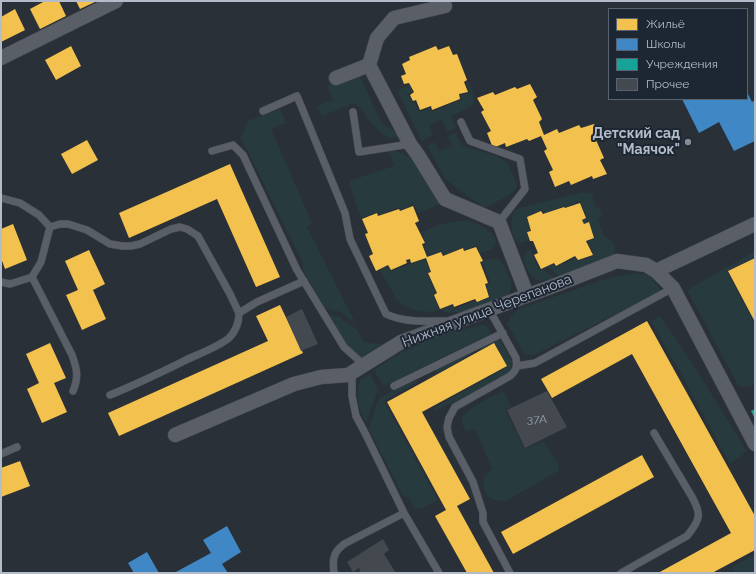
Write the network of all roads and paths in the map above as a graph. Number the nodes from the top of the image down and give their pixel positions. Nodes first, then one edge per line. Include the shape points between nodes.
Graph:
1 (116, 1) edge
2 (445, 6) dead end
3 (1, 58) edge
4 (369, 65) junction
5 (336, 78) dead end
6 (263, 111) dead end
7 (353, 112) dead end
8 (461, 122) dead end
9 (410, 144) junction
10 (212, 151) dead end
11 (1, 198) edge
12 (499, 222) junction
13 (755, 224) edge
14 (50, 227) junction
15 (656, 271) junction
16 (32, 277) junction
17 (304, 281) junction
18 (1, 282) edge
19 (673, 288) junction
20 (528, 295) junction
21 (489, 309) junction
22 (239, 313) junction
23 (457, 322) junction
24 (502, 333) junction
25 (517, 366) junction
26 (358, 369) junction
27 (394, 386) dead end
28 (73, 391) dead end
29 (110, 395) dead end
30 (654, 433) dead end
31 (175, 434) dead end
32 (755, 444) edge
33 (17, 447) dead end
34 (1, 454) edge
35 (404, 513) junction
36 (334, 573) edge
37 (439, 573) edge
38 (510, 573) edge
39 (621, 573) edge

1 - 3 street
2 - 4 street via 394,18 377,38
4 - 5 street
4 - 9 street
6 - 23 lane via 297,96 345,213 350,239 386,314 405,321
7 - 9 lane via 359,152
8 - 12 lane via 470,141 520,159 525,189
9 - 12 street via 445,199
10 - 17 lane via 233,145 243,155
11 - 14 lane via 20,203 39,215
12 - 20 street
13 - 15 street
14 - 16 lane via 40,262
14 - 22 lane via 68,224 87,230 110,244 122,246 140,244 171,229 187,229 198,236
15 - 19 street
15 - 20 street, Нижняя улица Черепанова via 646,265 617,261
16 - 18 lane via 10,284
16 - 28 lane via 72,354 77,373
17 - 22 lane
17 - 26 lane
19 - 25 lane via 535,363
19 - 32 street
20 - 21 street, Нижняя улица Черепанова
21 - 23 street, Нижняя улица Черепанова
21 - 24 lane
22 - 29 lane via 239,321 229,338 215,347
23 - 26 street, Нижняя улица Черепанова via 401,342
24 - 25 lane via 516,358
24 - 27 lane
25 - 38 lane via 510,376 455,407 447,427 449,437 473,482 483,513 482,522
26 - 31 street, Нижняя улица Черепанова via 348,375 321,377 294,384
26 - 35 lane via 352,396 356,416
30 - 39 lane via 698,507 699,517 687,536
33 - 34 lane
35 - 36 lane via 344,544 336,552
35 - 37 lane

